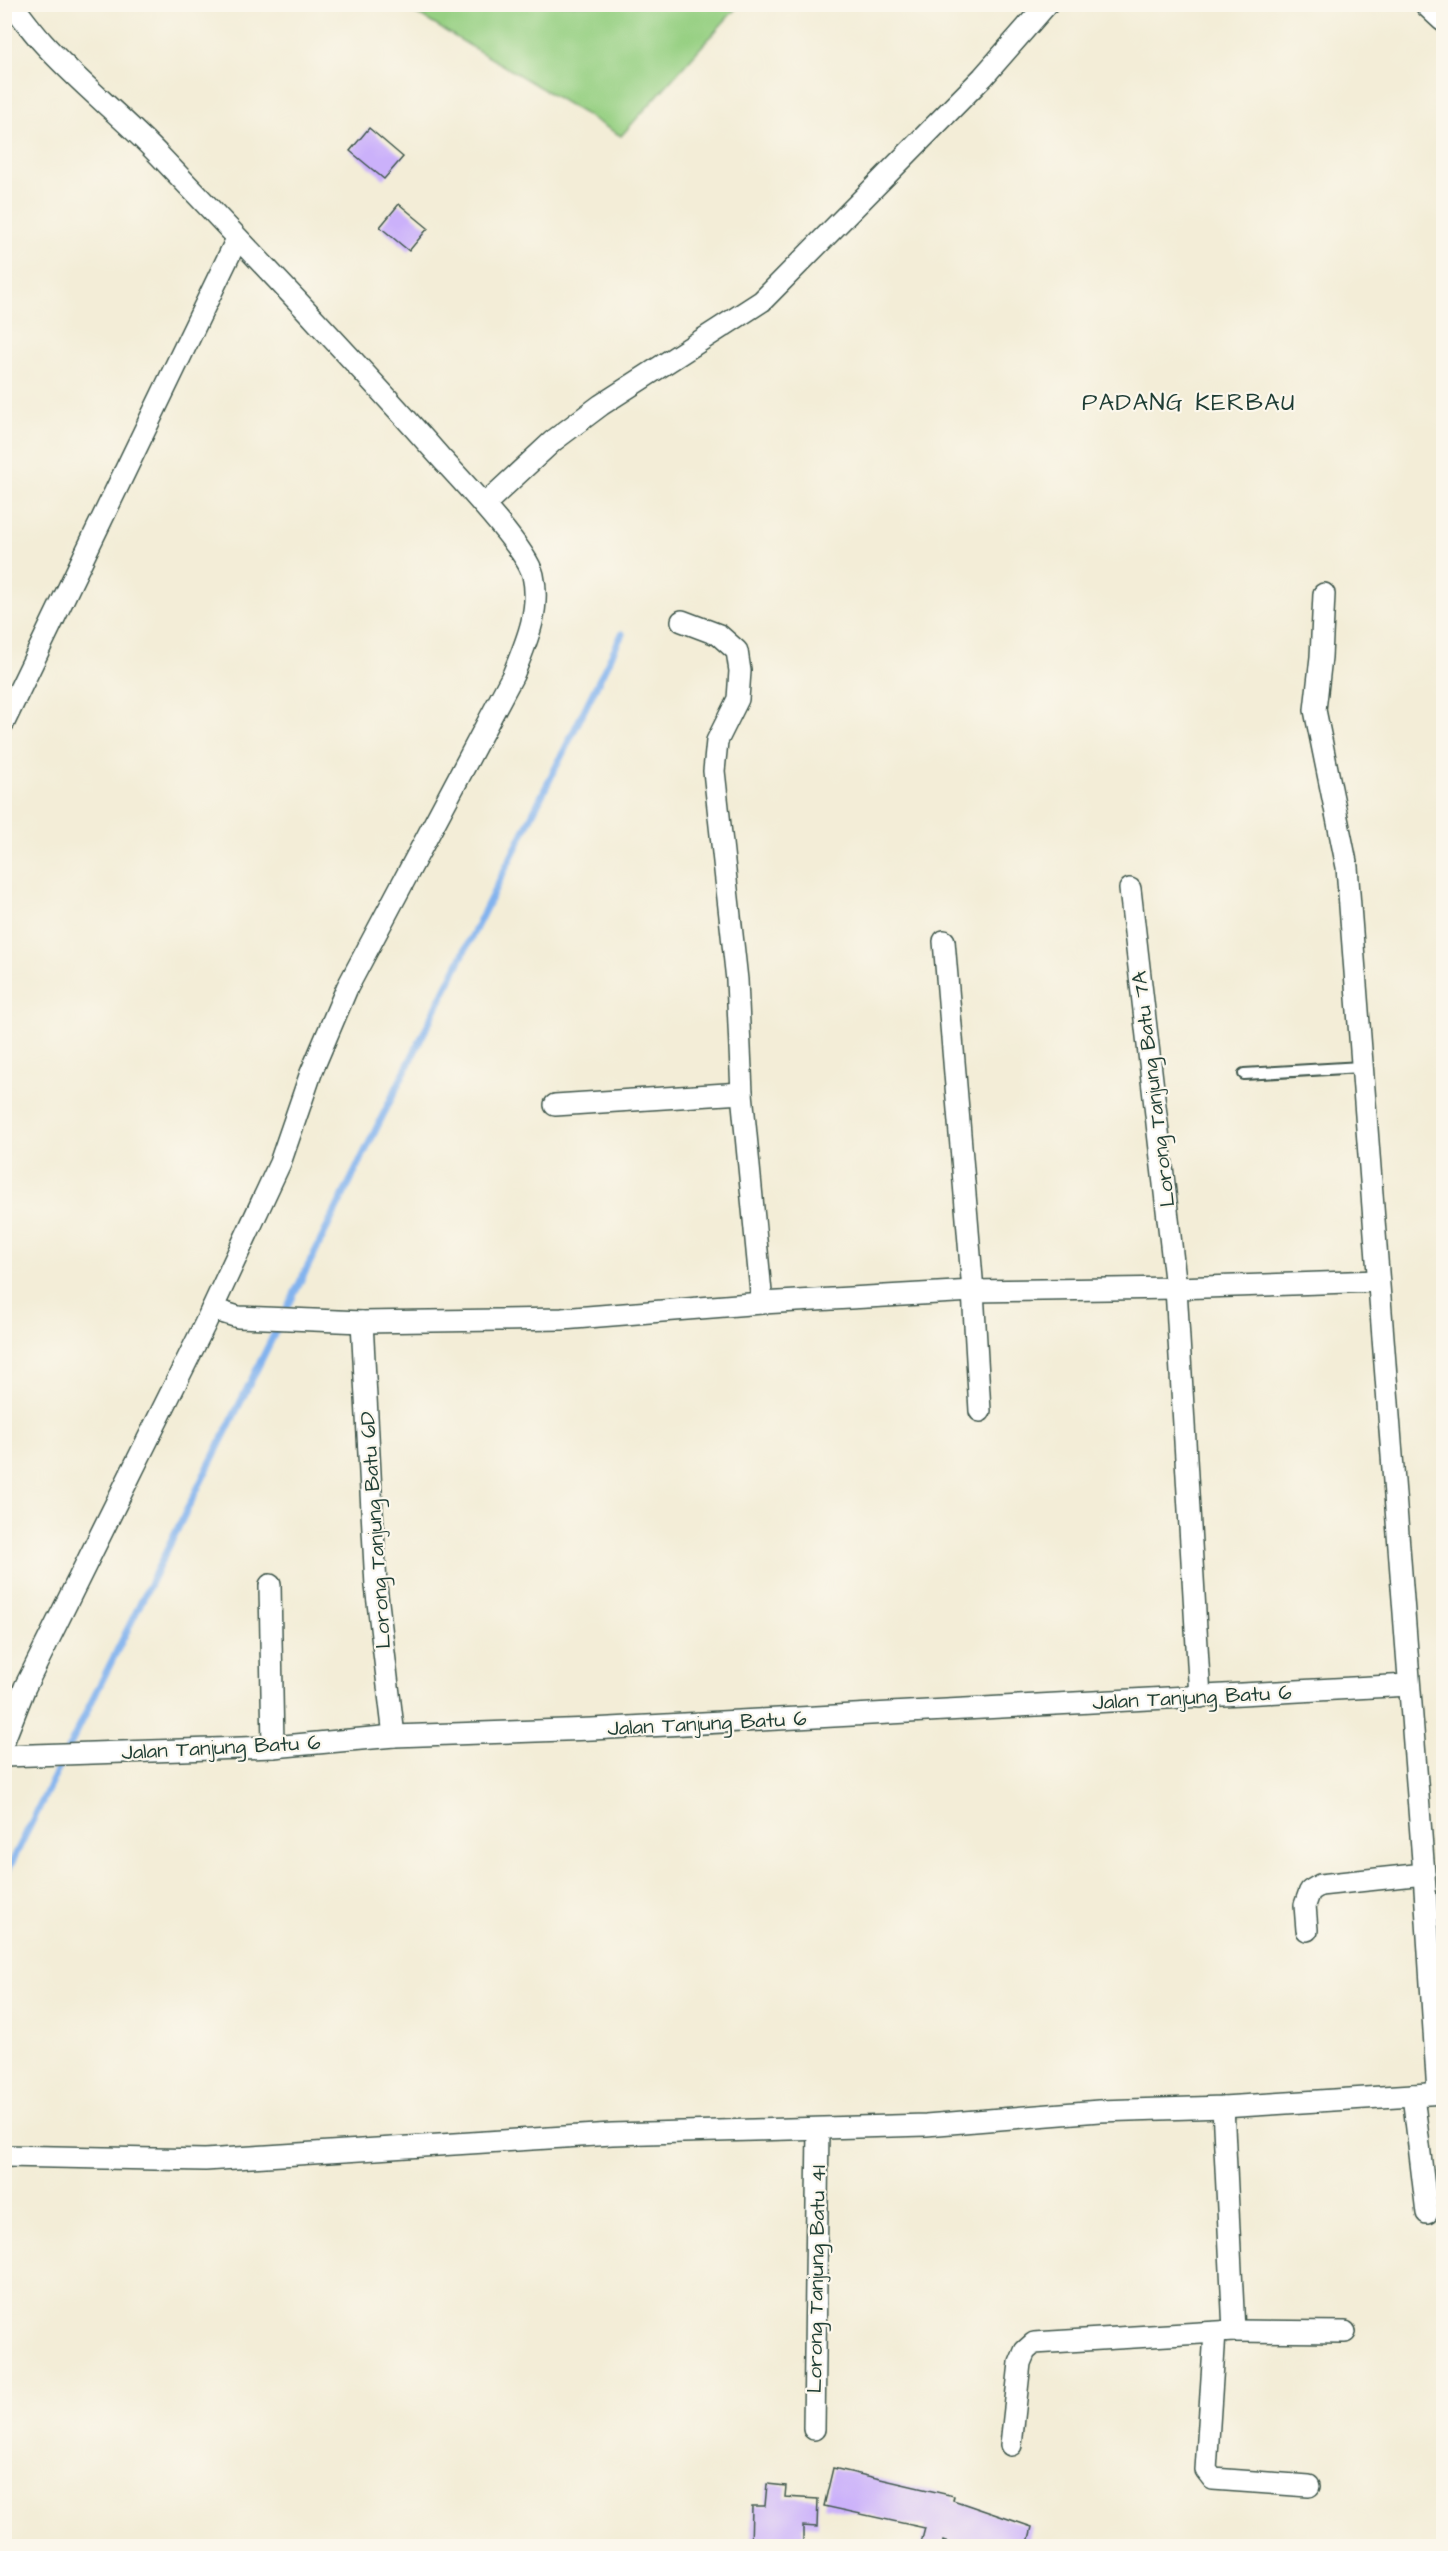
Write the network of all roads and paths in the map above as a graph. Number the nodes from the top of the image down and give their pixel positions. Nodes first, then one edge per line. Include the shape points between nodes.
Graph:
1 (12, 4) edge
2 (1047, 4) edge
3 (1429, 4) edge
4 (1443, 18) edge
5 (237, 239) junction
6 (484, 506) junction
7 (1324, 594) dead end
8 (682, 621) dead end
9 (6, 714) edge
10 (1130, 889) dead end
11 (944, 941) dead end
12 (1361, 1067) junction
13 (1244, 1074) dead end
14 (742, 1093) junction
15 (555, 1105) dead end
16 (1378, 1281) junction
17 (1176, 1288) junction
18 (973, 1291) junction
19 (762, 1303) junction
20 (212, 1309) junction
21 (362, 1322) junction
22 (980, 1411) dead end
23 (270, 1585) dead end
24 (1409, 1685) junction
25 (1200, 1697) junction
26 (394, 1736) junction
27 (4, 1740) edge
28 (273, 1747) junction
29 (14, 1756) edge
30 (1424, 1874) junction
31 (1307, 1930) dead end
32 (1441, 2093) edge
33 (1413, 2096) junction
34 (1223, 2107) junction
35 (818, 2129) junction
36 (4, 2156) edge
37 (1427, 2213) dead end
38 (1225, 2332) junction
39 (1345, 2332) dead end
40 (814, 2429) dead end
41 (1011, 2445) dead end
42 (1309, 2486) dead end

1 - 5 street via 43,43 159,154
2 - 6 street via 982,77 762,301 601,405 553,441
3 - 4 street
5 - 6 street via 291,292
5 - 9 street
6 - 20 street via 533,573 536,605 527,640 500,701 347,988 311,1073 280,1163
7 - 12 street via 1316,710 1347,867
8 - 14 street via 719,635 737,651 740,671 738,699 717,741 714,771 737,980
10 - 17 street, Lorong Tanjung Batu 7A
11 - 18 street
12 - 13 lane
12 - 16 street
14 - 15 street
14 - 19 street
16 - 17 street
16 - 24 street
17 - 18 street
17 - 25 street, Lorong Tanjung Batu 7A
18 - 19 street
18 - 22 street
19 - 21 street via 562,1318
20 - 21 street via 238,1317
20 - 27 street via 25,1687
21 - 26 street, Lorong Tanjung Batu 6D via 376,1586
23 - 28 street
24 - 25 street, Jalan Tanjung Batu 6
24 - 30 street
25 - 26 street, Jalan Tanjung Batu 6
26 - 28 street, Jalan Tanjung Batu 6
28 - 29 street, Jalan Tanjung Batu 6
30 - 31 street via 1320,1885 1310,1891 1305,1905
30 - 32 street
32 - 33 street
33 - 34 street
33 - 37 street
34 - 35 street
34 - 38 street
35 - 36 street via 612,2134 205,2160
35 - 40 street, Lorong Tanjung Batu 4I
38 - 39 street
38 - 41 street via 1034,2343 1020,2363
38 - 42 street via 1206,2470 1209,2476

